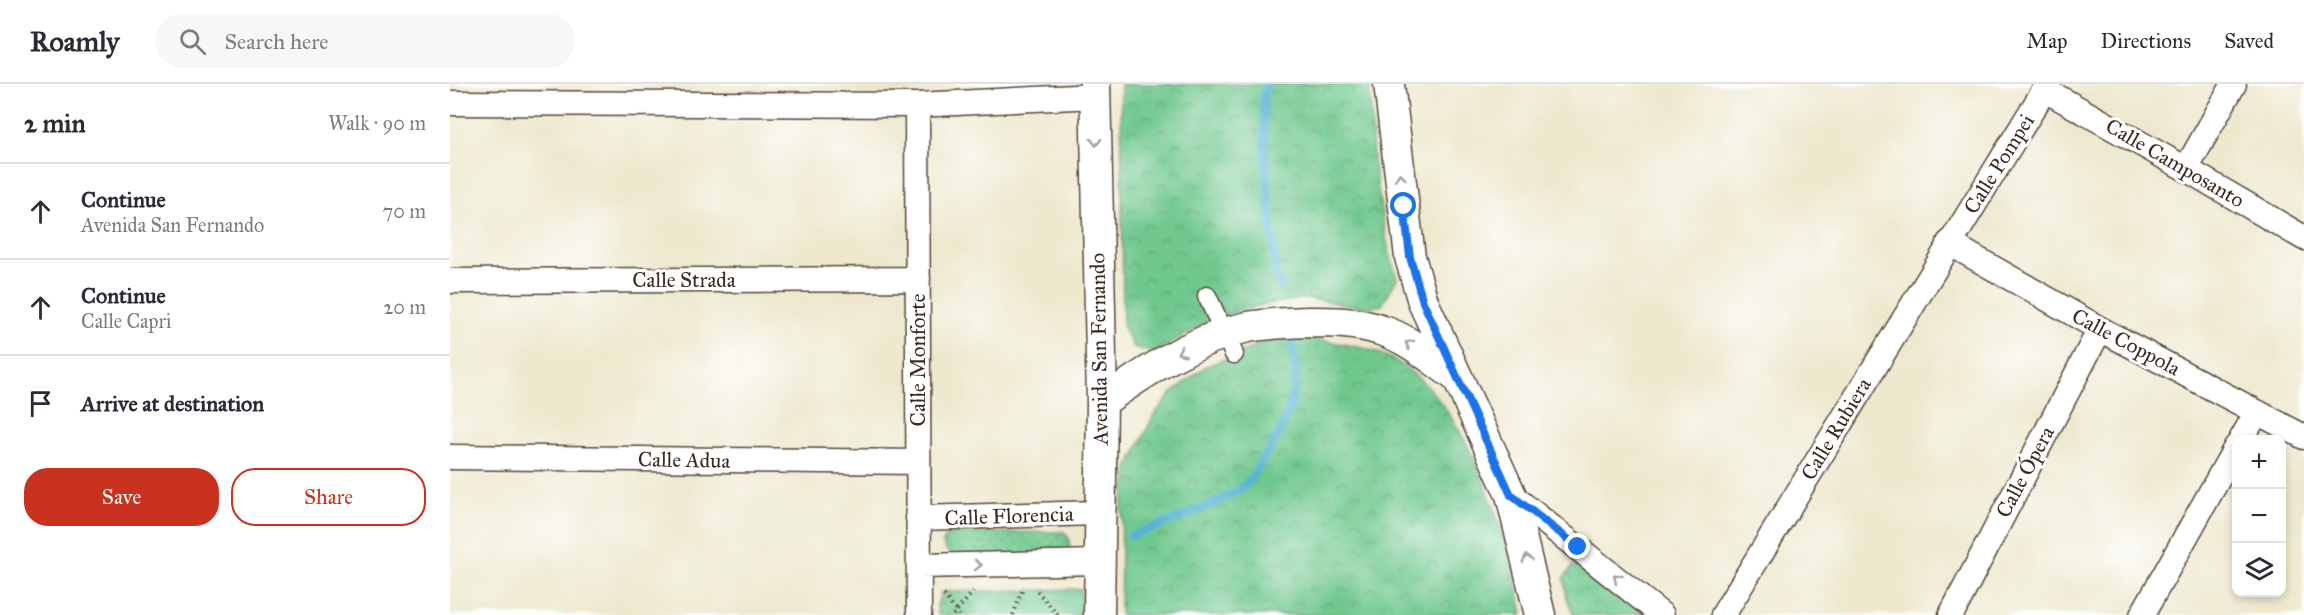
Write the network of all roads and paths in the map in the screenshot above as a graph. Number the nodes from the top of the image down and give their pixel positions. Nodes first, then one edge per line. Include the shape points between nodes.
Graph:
1 (1389, 84) edge
2 (2234, 84) edge
3 (2046, 87) edge
4 (1095, 90) edge
5 (450, 103) edge
6 (917, 105) junction
7 (2186, 169) junction
8 (2304, 238) edge
9 (1949, 243) junction
10 (918, 279) junction
11 (450, 281) edge
12 (1207, 296) dead end
13 (2100, 329) junction
14 (1229, 344) junction
15 (1457, 377) junction
16 (1102, 402) junction
17 (2256, 412) junction
18 (2244, 435) edge
19 (2304, 437) edge
20 (2232, 454) edge
21 (450, 457) edge
22 (918, 462) junction
23 (1511, 495) junction
24 (1099, 513) junction
25 (918, 518) junction
26 (1098, 562) junction
27 (919, 566) junction
28 (1012, 591) dead end
29 (1022, 591) junction
30 (942, 592) junction
31 (953, 592) dead end
32 (963, 592) dead end
33 (973, 592) junction
34 (983, 592) dead end
35 (940, 598) dead end
36 (956, 610) junction
37 (919, 615) edge
38 (952, 615) edge
39 (960, 615) edge
40 (1013, 615) edge
41 (1058, 615) edge
42 (1099, 615) edge
43 (1540, 615) edge
44 (1662, 615) edge
45 (1723, 615) edge
46 (1951, 615) edge
47 (2142, 615) edge

15 -> 1 street via 1423,302 1410,257
2 - 7 street
3 - 7 street, Calle Camposanto
3 - 9 street, Calle Pompei
4 - 6 street
4 -> 16 street, Avenida San Fernando
5 - 6 street
6 - 10 street, Calle Monforte
7 - 8 street, Calle Camposanto
9 - 13 street, Calle Coppola
9 - 45 street, Calle Rubiera
10 - 11 street, Calle Strada
10 - 22 street, Calle Monforte
12 - 14 street
13 - 17 street, Calle Coppola
13 - 46 street, Calle Ópera
15 -> 14 street via 1412,345 1382,330 1343,321 1248,327
14 -> 16 street via 1208,340 1161,362
15 - 23 street
16 - 24 street, Avenida San Fernando
17 - 18 street
17 - 19 street, Calle Coppola
20 - 47 street
21 - 22 street, Calle Adua
22 - 25 street, Calle Monforte
43 -> 23 street
44 -> 23 street
24 - 25 street, Calle Florencia
24 - 26 street, Avenida San Fernando
25 - 27 street, Calle Monforte
27 -> 26 street
26 - 42 street, Avenida San Fernando
27 - 37 street, Calle Monforte
28 - 29 path
29 - 40 path
29 - 41 path via 1038,591
30 - 31 path
30 - 35 path
30 - 36 path
32 - 33 path
33 - 34 path
33 - 36 path
36 - 38 path
36 - 39 path

